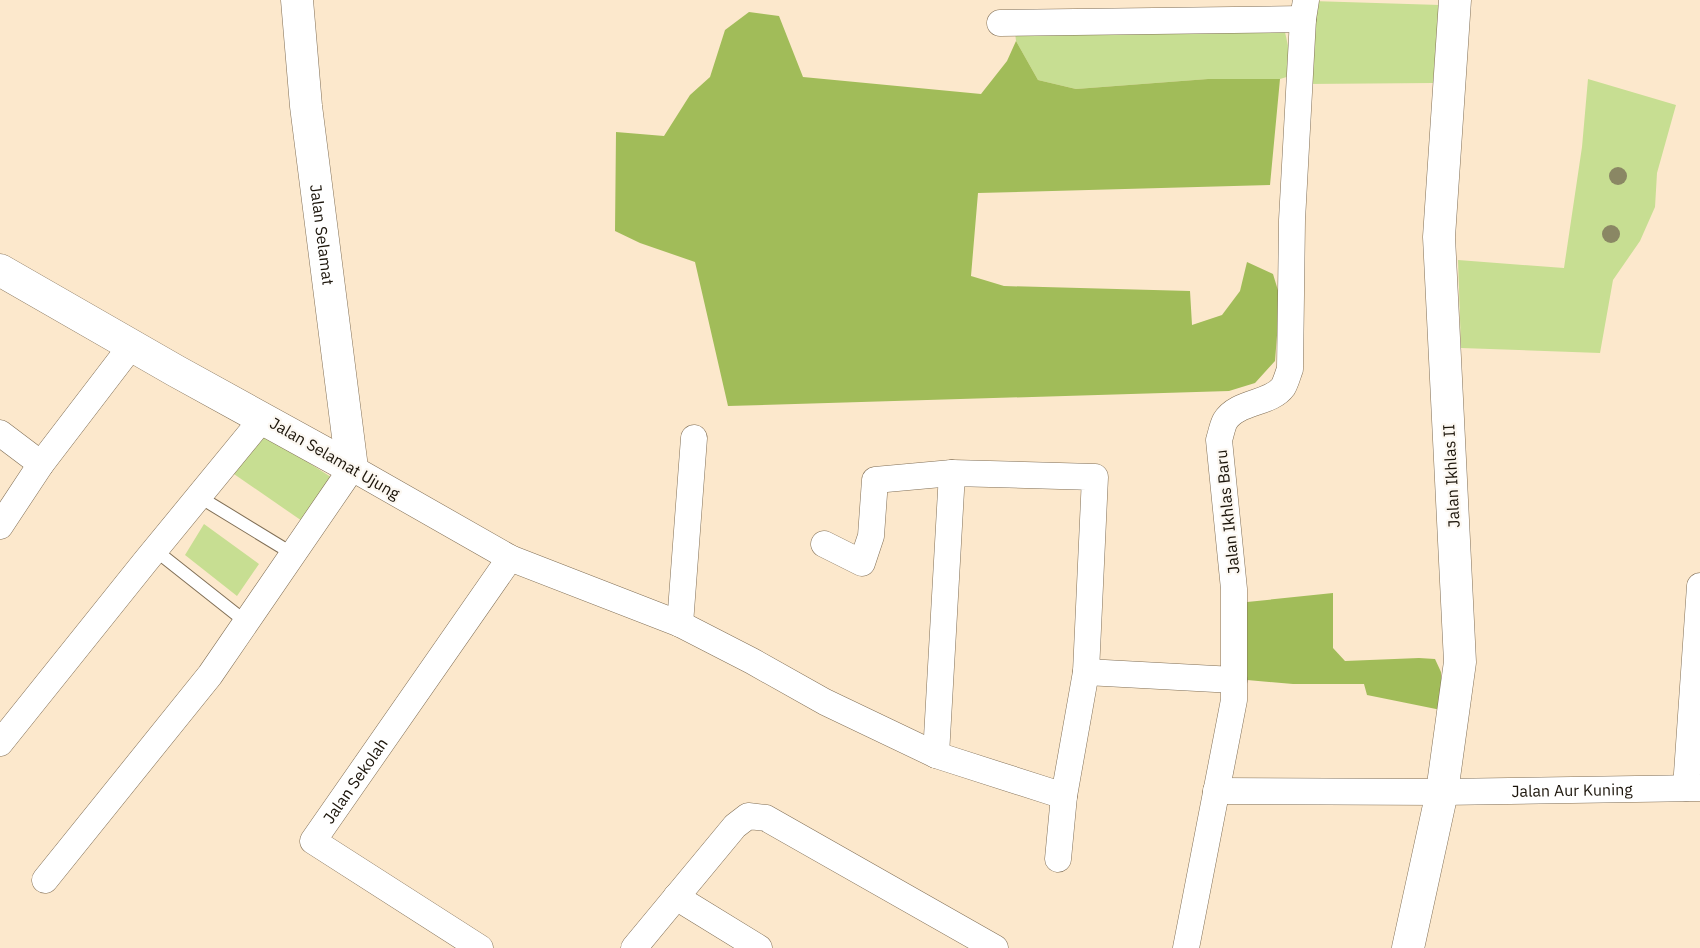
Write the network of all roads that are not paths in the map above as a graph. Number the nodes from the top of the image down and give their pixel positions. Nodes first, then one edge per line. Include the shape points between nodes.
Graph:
1 (297, 0) edge
2 (1455, 0) edge
3 (1305, 9) edge
4 (1000, 23) dead end
5 (0, 270) edge
6 (132, 345) junction
7 (263, 418) junction
8 (0, 433) edge
9 (694, 438) dead end
10 (40, 464) junction
11 (352, 468) junction
12 (952, 473) junction
13 (198, 496) junction
14 (0, 526) edge
15 (824, 544) dead end
16 (155, 550) junction
17 (293, 554) junction
18 (510, 558) junction
19 (1700, 586) edge
20 (246, 622) junction
21 (680, 624) junction
22 (1086, 672) junction
23 (1234, 681) junction
24 (0, 743) edge
25 (936, 755) junction
26 (1693, 788) edge
27 (1216, 791) junction
28 (1442, 792) junction
29 (1064, 796) junction
30 (1058, 859) dead end
31 (45, 880) dead end
32 (676, 897) junction
33 (480, 948) edge
34 (634, 948) edge
35 (759, 948) edge
36 (995, 948) edge
37 (1186, 948) edge
38 (1408, 948) edge

1 - 11 street, Jalan Selamat via 306,106
2 - 28 street, Jalan Ikhlas II via 1439,237 1460,662
3 - 4 street
3 - 23 street, Jalan Ikhlas Baru via 1292,220 1290,369 1284,386 1276,394 1252,403 1226,421 1219,440 1234,589
5 - 6 street, Jalan Selamat Ujung
6 - 7 street, Jalan Selamat Ujung
6 - 10 street
7 - 11 street, Jalan Selamat Ujung
7 - 13 street
8 - 10 street
9 - 21 street
10 - 14 street
11 - 17 street
11 - 18 street, Jalan Selamat Ujung
12 - 15 street via 875,480 871,536 862,563
12 - 22 street via 1095,477
12 - 25 street
13 - 16 street
13 - 17 lane
16 - 20 lane
16 - 24 street
17 - 20 street
18 - 21 street, Jalan Selamat Ujung
18 - 33 street, Jalan Sekolah via 313,841
19 - 26 street
20 - 31 street via 210,675
21 - 25 street, Jalan Selamat Ujung via 825,702
22 - 23 street
22 - 29 street
23 - 27 street, Jalan Ikhlas Baru via 1234,700
25 - 29 street, Jalan Selamat Ujung
26 - 28 street, Jalan Aur Kuning
27 - 28 street, Jalan Aur Kuning
27 - 37 street, Jalan Ikhlas Baru
28 - 38 street, Jalan Ikhlas II
29 - 30 street
32 - 34 street
32 - 35 street
32 - 36 street via 735,826 748,816 766,818

